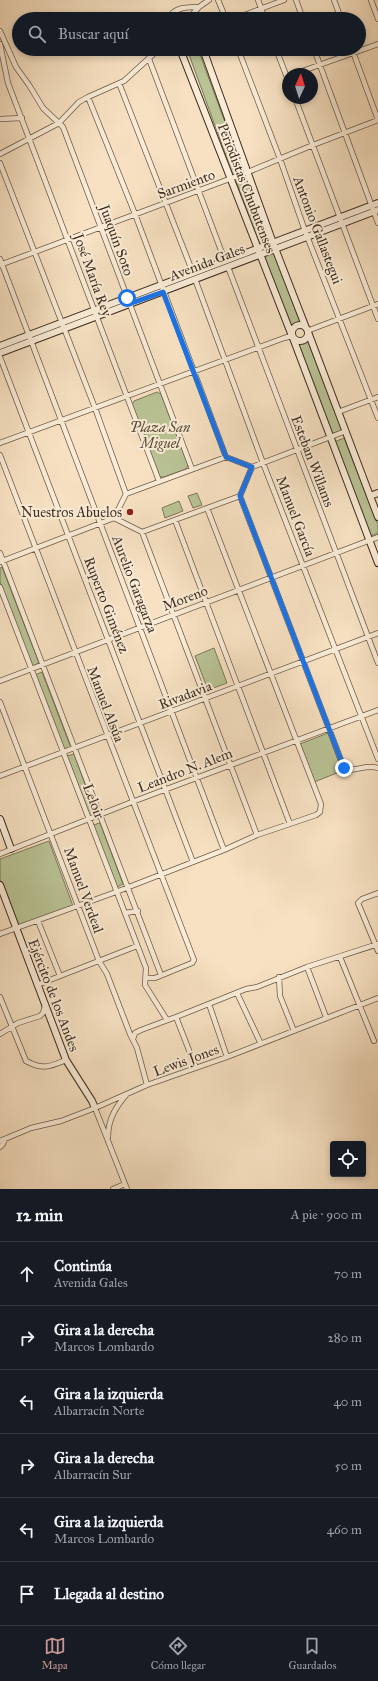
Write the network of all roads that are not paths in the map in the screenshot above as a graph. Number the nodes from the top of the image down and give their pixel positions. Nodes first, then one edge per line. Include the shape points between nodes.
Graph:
1 (209, 0) edge
2 (218, 0) edge
3 (258, 0) edge
4 (284, 0) edge
5 (296, 0) edge
6 (334, 0) edge
7 (371, 0) edge
8 (199, 7) junction
9 (261, 9) junction
10 (174, 12) edge
11 (195, 12) edge
12 (223, 12) edge
13 (253, 12) edge
14 (262, 12) edge
15 (300, 12) edge
16 (338, 12) edge
17 (378, 19) edge
18 (0, 31) edge
19 (0, 44) edge
20 (378, 44) edge
21 (366, 47) edge
22 (152, 56) edge
23 (183, 56) edge
24 (206, 56) edge
25 (241, 56) edge
26 (279, 56) edge
27 (317, 56) edge
28 (341, 56) edge
29 (355, 56) edge
30 (149, 59) junction
31 (320, 65) junction
32 (284, 68) edge
33 (311, 68) edge
34 (119, 83) junction
35 (88, 97) junction
36 (297, 104) edge
37 (0, 118) edge
38 (22, 118) junction
39 (378, 120) edge
40 (59, 123) junction
41 (345, 133) junction
42 (30, 139) junction
43 (313, 145) junction
44 (0, 154) edge
45 (280, 159) junction
46 (0, 163) edge
47 (248, 172) junction
48 (231, 178) junction
49 (199, 191) junction
50 (166, 203) junction
51 (375, 207) edge
52 (134, 214) junction
53 (340, 221) junction
54 (378, 223) edge
55 (101, 227) junction
56 (307, 234) junction
57 (68, 239) junction
58 (274, 246) junction
59 (34, 252) junction
60 (259, 252) junction
61 (0, 259) edge
62 (227, 264) junction
63 (1, 265) edge
64 (194, 276) junction
65 (160, 285) junction
66 (163, 292) junction
67 (128, 301) junction
68 (378, 304) edge
69 (373, 306) junction
70 (95, 313) junction
71 (340, 318) junction
72 (378, 319) edge
73 (63, 326) junction
74 (307, 330) junction
75 (292, 337) junction
76 (30, 338) junction
77 (0, 346) edge
78 (258, 347) junction
79 (0, 353) edge
80 (0, 357) edge
81 (226, 360) junction
82 (194, 372) junction
83 (159, 384) junction
84 (127, 396) junction
85 (378, 397) edge
86 (371, 400) junction
87 (95, 408) junction
88 (338, 412) junction
89 (378, 418) edge
90 (62, 420) junction
91 (346, 431) junction
92 (29, 432) junction
93 (330, 437) junction
94 (0, 443) edge
95 (297, 450) junction
96 (0, 455) edge
97 (226, 457) junction
98 (264, 463) junction
99 (252, 467) junction
100 (192, 469) junction
101 (159, 482) junction
102 (378, 493) edge
103 (126, 494) junction
104 (240, 496) junction
105 (370, 496) junction
106 (207, 508) junction
107 (378, 517) edge
108 (114, 518) junction
109 (175, 520) junction
110 (101, 524) junction
111 (142, 532) junction
112 (69, 536) junction
113 (378, 536) edge
114 (369, 540) junction
115 (36, 548) junction
116 (336, 552) junction
117 (0, 553) edge
118 (2, 561) edge
119 (378, 563) edge
120 (303, 565) junction
121 (271, 577) junction
122 (0, 587) edge
123 (238, 590) junction
124 (206, 602) junction
125 (174, 614) junction
126 (140, 627) junction
127 (378, 633) edge
128 (368, 637) junction
129 (108, 639) junction
130 (336, 649) junction
131 (75, 652) junction
132 (304, 662) junction
133 (378, 663) edge
134 (43, 664) junction
135 (32, 668) junction
136 (270, 674) junction
137 (0, 681) edge
138 (238, 687) junction
139 (206, 699) junction
140 (0, 702) edge
141 (378, 710) edge
142 (172, 711) junction
143 (361, 716) junction
144 (140, 723) junction
145 (329, 728) junction
146 (107, 736) junction
147 (296, 740) junction
148 (75, 748) junction
149 (64, 752) junction
150 (263, 753) junction
151 (378, 759) edge
152 (231, 765) junction
153 (25, 767) junction
154 (378, 768) edge
155 (0, 776) edge
156 (197, 778) junction
157 (166, 789) junction
158 (132, 802) junction
159 (101, 814) junction
160 (0, 818) edge
161 (89, 819) junction
162 (290, 824) junction
163 (51, 833) junction
164 (257, 835) junction
165 (12, 849) junction
166 (224, 850) junction
167 (0, 854) edge
168 (193, 862) junction
169 (160, 874) junction
170 (0, 885) edge
171 (128, 887) junction
172 (116, 892) junction
173 (378, 893) edge
174 (79, 906) junction
175 (138, 911) junction
176 (124, 913) junction
177 (38, 921) junction
178 (16, 928) junction
179 (0, 934) edge
180 (377, 945) edge
181 (137, 946) junction
182 (378, 951) edge
183 (340, 956) junction
184 (99, 961) junction
185 (307, 967) junction
186 (161, 975) junction
187 (60, 976) junction
188 (279, 977) junction
189 (146, 978) junction
190 (37, 985) junction
191 (237, 993) junction
192 (0, 996) edge
193 (378, 998) edge
194 (209, 1004) junction
195 (360, 1005) junction
196 (45, 1006) junction
197 (176, 1017) junction
198 (326, 1017) junction
199 (167, 1020) junction
200 (12, 1028) junction
201 (294, 1031) junction
202 (0, 1034) edge
203 (133, 1039) junction
204 (374, 1041) dead end
205 (260, 1044) junction
206 (227, 1057) junction
207 (66, 1060) junction
208 (196, 1068) junction
209 (147, 1085) junction
210 (127, 1094) junction
211 (96, 1108) junction
212 (2, 1140) edge
213 (108, 1140) junction
214 (0, 1147) edge
215 (126, 1187) edge
216 (113, 1189) edge

1 - 8 street
2 - 12 street
3 - 9 street
4 - 9 street
5 - 15 street
6 - 16 street
7 - 17 street
8 - 10 street via 178,9
8 - 11 street
9 - 13 street
9 - 14 street
18 - 40 street, Juaquín Soto via 16,67 46,112
19 - 38 street, José María Rey via 6,77
20 - 21 street
22 - 30 street
23 - 48 street, Periodistas Chubutenses
24 - 47 street, Periodistas Chubutenses
25 - 45 street, Antonio Gallastegui
26 - 32 street
27 - 31 street
28 - 31 street
29 - 39 street
30 - 34 street
30 - 49 street, Esteban Willams
31 - 33 street
31 - 41 street
34 - 35 street
34 - 50 street, Manuel García
35 - 40 street via 79,102
35 - 52 street
36 - 43 street
37 - 38 street
38 - 42 street, José María Rey
39 - 41 street, Sarmiento
40 - 42 street
40 - 55 street, Juaquín Soto via 63,127
41 - 43 street, Sarmiento
41 - 51 street
42 - 44 street
42 - 57 street, José María Rey
43 - 45 street, Sarmiento
43 - 53 street
45 - 47 street, Sarmiento
45 - 56 street, Antonio Gallastegui
46 - 59 street
47 - 48 street, Sarmiento
47 - 58 street, Periodistas Chubutenses
48 - 49 street, Sarmiento
48 - 60 street, Periodistas Chubutenses
49 - 50 street, Sarmiento
49 - 62 street, Esteban Willams
50 - 52 street, Sarmiento
50 - 64 street, Manuel García
51 - 53 street, Avenida Gales
51 - 54 street
52 - 55 street, Sarmiento
52 - 65 street
53 - 56 street, Avenida Gales
53 - 69 street
55 - 57 street, Sarmiento
55 - 67 street, Juaquín Soto
56 - 58 street, Avenida Gales
56 - 71 street, Antonio Gallastegui
57 - 59 street, Sarmiento
57 - 70 street, José María Rey
58 - 60 street, Avenida Gales
58 - 74 street, Periodistas Chubutenses
59 - 63 street, Sarmiento
59 - 73 street
60 - 62 street, Avenida Gales
60 - 75 street, Periodistas Chubutenses
61 - 63 street, Aurelio Garagarza
62 - 64 street, Avenida Gales
62 - 78 street, Esteban Willams
63 - 76 street, Aurelio Garagarza
64 - 65 street, Avenida Gales
64 - 66 street, Avenida Gales
64 - 81 street, Manuel García
65 - 66 street
65 - 67 street, Avenida Gales
66 - 67 street, Avenida Gales
66 - 82 street
67 - 70 street, Avenida Gales
67 - 83 street, Juaquín Soto
68 - 69 street
69 - 71 street
69 - 72 street
70 - 73 street, Avenida Gales
70 - 84 street, José María Rey
71 - 74 street
71 - 86 street, Antonio Gallastegui
73 - 76 street, Avenida Gales
73 - 87 street
74 - 75 street via 302,341
74 - 75 street via 301,325 295,326
74 - 88 street, Periodistas Chubutenses
75 - 78 street
75 - 93 street, Periodistas Chubutenses
76 - 77 street, Avenida Gales
76 - 79 street, Avenida Gales
76 - 90 street, Aurelio Garagarza
78 - 81 street
78 - 95 street, Esteban Willams
80 - 92 street, Ruperto Giménez
81 - 82 street
81 - 98 street, Manuel García
82 - 83 street
82 - 97 street
83 - 84 street
83 - 100 street, Juaquín Soto
84 - 87 street
84 - 101 street, José María Rey
85 - 86 street
86 - 88 street
86 - 89 street, Antonio Gallastegui
87 - 90 street
87 - 103 street
88 - 91 street, Periodistas Chubutenses
90 - 92 street
90 - 110 street, Aurelio Garagarza
91 - 93 street
91 - 105 street, Periodistas Chubutenses
92 - 94 street
92 - 112 street, Ruperto Giménez
93 - 95 street
93 - 114 street, Periodistas Chubutenses
95 - 98 street
95 - 116 street, Esteban Willams
96 - 115 street, Manuel Alsúa
97 - 99 street
97 - 100 street
98 - 99 street
98 - 120 street, Manuel García
99 - 104 street
100 - 101 street
101 - 103 street
102 - 105 street
103 - 108 street
104 - 106 street
104 - 121 street
105 - 107 street, Periodistas Chubutenses
106 - 109 street
106 - 123 street
108 - 110 street
108 - 111 street
109 - 111 street
109 - 124 street
110 - 112 street
110 - 126 street, Aurelio Garagarza
111 - 125 street
112 - 115 street
112 - 129 street, Ruperto Giménez
113 - 114 street, Moreno
114 - 116 street, Moreno
114 - 119 street, Periodistas Chubutenses
115 - 118 street
115 - 131 street, Manuel Alsúa
116 - 120 street, Moreno
116 - 128 street, Esteban Willams
117 - 118 street, Leloir
118 - 134 street, Leloir
120 - 121 street, Moreno
120 - 130 street, Manuel García
121 - 123 street, Moreno
121 - 132 street
122 - 135 street, Leloir
123 - 124 street, Moreno
123 - 136 street
124 - 125 street, Moreno
124 - 138 street
125 - 126 street, Moreno
125 - 139 street
126 - 129 street, Moreno
126 - 142 street, Aurelio Garagarza
127 - 128 street, Rivadavia
128 - 130 street, Rivadavia
128 - 133 street, Esteban Willams
129 - 131 street, Moreno
129 - 144 street, Ruperto Giménez
130 - 132 street, Rivadavia
130 - 143 street, Manuel García
131 - 134 street, Moreno
131 - 146 street, Manuel Alsúa
132 - 136 street, Rivadavia
132 - 145 street
134 - 135 street, Moreno
134 - 148 street, Leloir
135 - 137 street, Moreno
135 - 149 street, Leloir
136 - 138 street, Rivadavia
136 - 147 street
138 - 139 street, Rivadavia
138 - 150 street
139 - 142 street, Rivadavia
139 - 152 street
140 - 153 street, Manuel Verdeal
141 - 143 street, Leandro N. Alem
142 - 144 street, Rivadavia
142 - 156 street, Aurelio Garagarza
143 - 145 street, Leandro N. Alem
143 - 151 street, Manuel García
144 - 146 street, Rivadavia
144 - 157 street, Ruperto Giménez
145 - 147 street, Leandro N. Alem
145 - 154 street via 344,768
146 - 148 street, Rivadavia
146 - 158 street, Manuel Alsúa
147 - 150 street, Leandro N. Alem
147 - 162 street via 321,804 320,812 316,815
148 - 149 street, Rivadavia
148 - 159 street, Leloir
149 - 153 street, Rivadavia
149 - 161 street, Leloir
150 - 152 street, Leandro N. Alem
150 - 162 street
152 - 156 street, Leandro N. Alem
152 - 164 street
153 - 155 street, Rivadavia
153 - 163 street, Manuel Verdeal
156 - 157 street, Leandro N. Alem
156 - 166 street, Aurelio Garagarza
157 - 158 street, Leandro N. Alem
157 - 168 street, Ruperto Giménez
158 - 159 street, Leandro N. Alem
158 - 169 street, Manuel Alsúa
159 - 161 street, Leandro N. Alem
159 - 171 street, Leloir
160 - 165 street
161 - 163 street, Leandro N. Alem
161 - 172 street, Leloir
162 - 164 street
163 - 165 street, Leandro N. Alem
163 - 174 street, Manuel Verdeal
164 - 166 street
165 - 167 street, Leandro N. Alem
166 - 168 street
168 - 169 street
169 - 171 street
169 - 186 street, Manuel Alsúa via 194,960 192,964
170 - 178 street, Ejército de los Andes
171 - 172 street
171 - 175 street, Leloir
172 - 174 street
172 - 176 street, Leloir
173 - 180 street via 358,903
174 - 177 street
174 - 184 street, Manuel Verdeal
175 - 176 street
175 - 186 street, Leloir
176 - 181 street, Leloir
177 - 178 street
177 - 187 street, Ejército de los Andes
178 - 179 street
178 - 190 street, Ejército de los Andes
180 - 182 street
180 - 183 street
181 - 184 street
181 - 189 street, Leloir via 146,968
183 - 185 street
183 - 195 street
184 - 187 street
184 - 203 street, Manuel Verdeal via 107,974
185 - 188 street
185 - 198 street
186 - 189 street
187 - 190 street
188 - 191 street
188 - 201 street via 280,996
189 - 199 street, Leloir via 147,988
190 - 196 street, Ejército de los Andes
191 - 194 street
191 - 205 street
192 - 200 street
193 - 195 street, Lewis Jones
194 - 197 street
194 - 206 street
195 - 198 street, Lewis Jones
195 - 204 street
196 - 200 street via 40,1016 18,1023
196 - 207 street, Ejército de los Andes
197 - 199 street
197 - 208 street
198 - 201 street, Lewis Jones
199 - 203 street via 137,1032
200 - 202 street
200 - 207 street via 26,1061 44,1068
201 - 205 street, Lewis Jones
203 - 209 street, Manuel Verdeal
205 - 206 street, Lewis Jones
206 - 208 street, Lewis Jones
207 - 211 street, Ejército de los Andes
208 - 209 street, Lewis Jones
209 - 210 street, Lewis Jones
210 - 211 street, Lewis Jones
210 - 213 street via 113,1113 108,1128
211 - 212 street, Lewis Jones via 61,1121 31,1128
211 - 213 street
212 - 214 street via 3,1144
213 - 215 street
215 - 216 street

